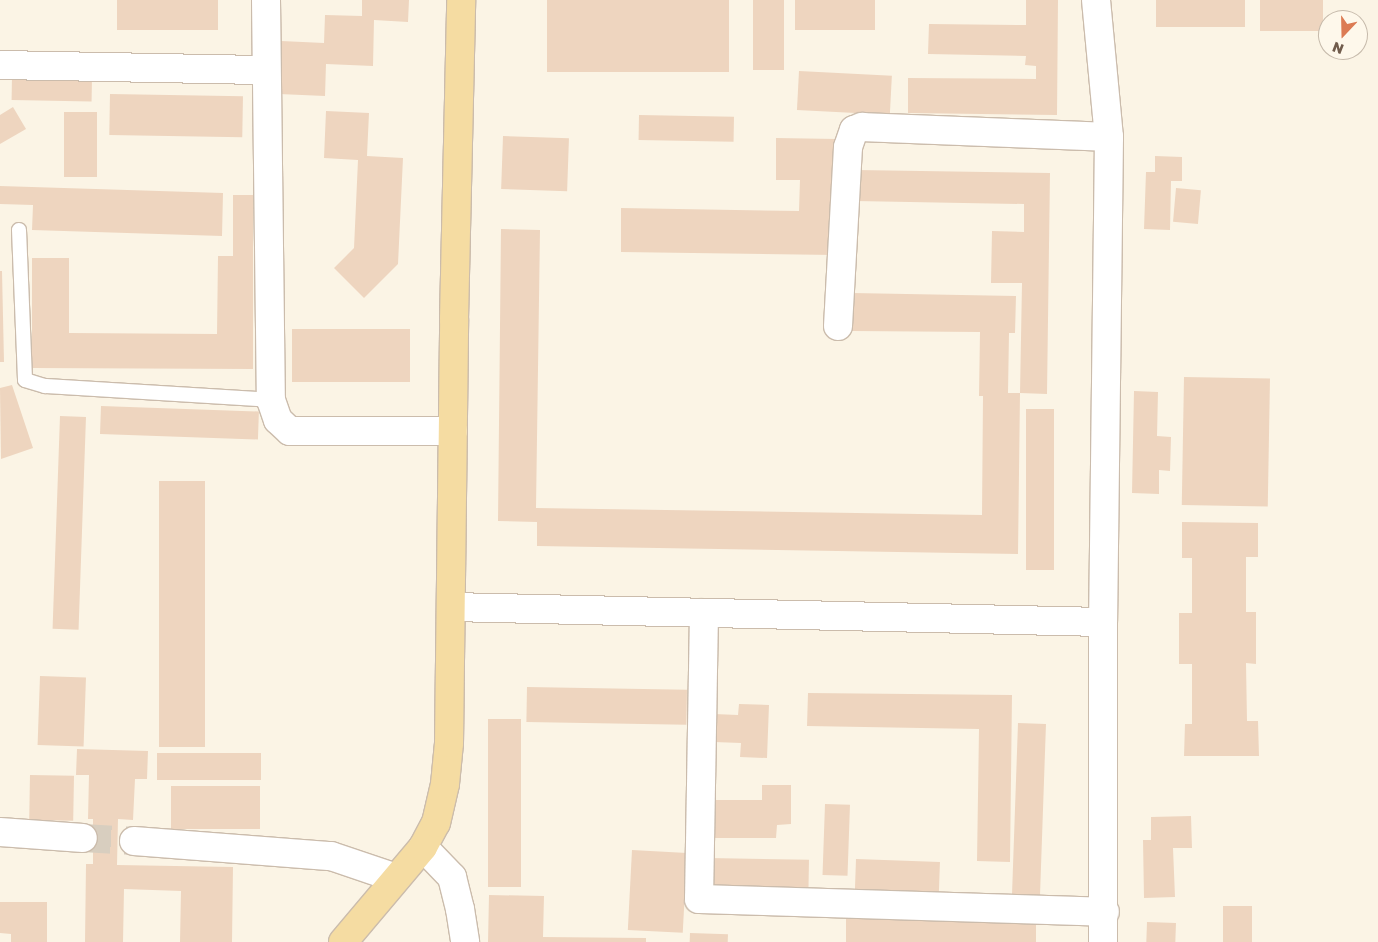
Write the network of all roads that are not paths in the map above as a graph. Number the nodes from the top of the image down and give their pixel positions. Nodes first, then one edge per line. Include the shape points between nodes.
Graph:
1 (266, 0) edge
2 (461, 0) edge
3 (1096, 0) edge
4 (0, 65) edge
5 (266, 70) junction
6 (1109, 137) junction
7 (18, 230) dead end
8 (838, 326) dead end
9 (271, 400) junction
10 (453, 431) junction
11 (451, 607) junction
12 (704, 613) junction
13 (1103, 622) junction
14 (0, 832) edge
15 (83, 838) tunnel mouth
16 (134, 841) tunnel mouth
17 (424, 847) junction
18 (396, 878) junction
19 (1105, 912) junction
20 (343, 942) edge
21 (464, 942) edge
22 (1104, 942) edge

1 - 5 street
2 - 10 main road
3 - 6 street
4 - 5 street
5 - 9 street
6 - 8 street via 862,127 854,130 848,147
6 - 13 street
7 - 9 lane via 26,380 45,386
9 - 10 street via 278,420 290,430
10 - 11 main road
11 - 12 street
11 - 17 main road via 449,743 445,784 436,823
12 - 13 street
12 - 19 street via 699,898
13 - 19 street
14 - 15 street
16 - 18 street via 331,856
17 - 18 main road
17 - 21 street via 452,877
18 - 20 main road
19 - 22 street

